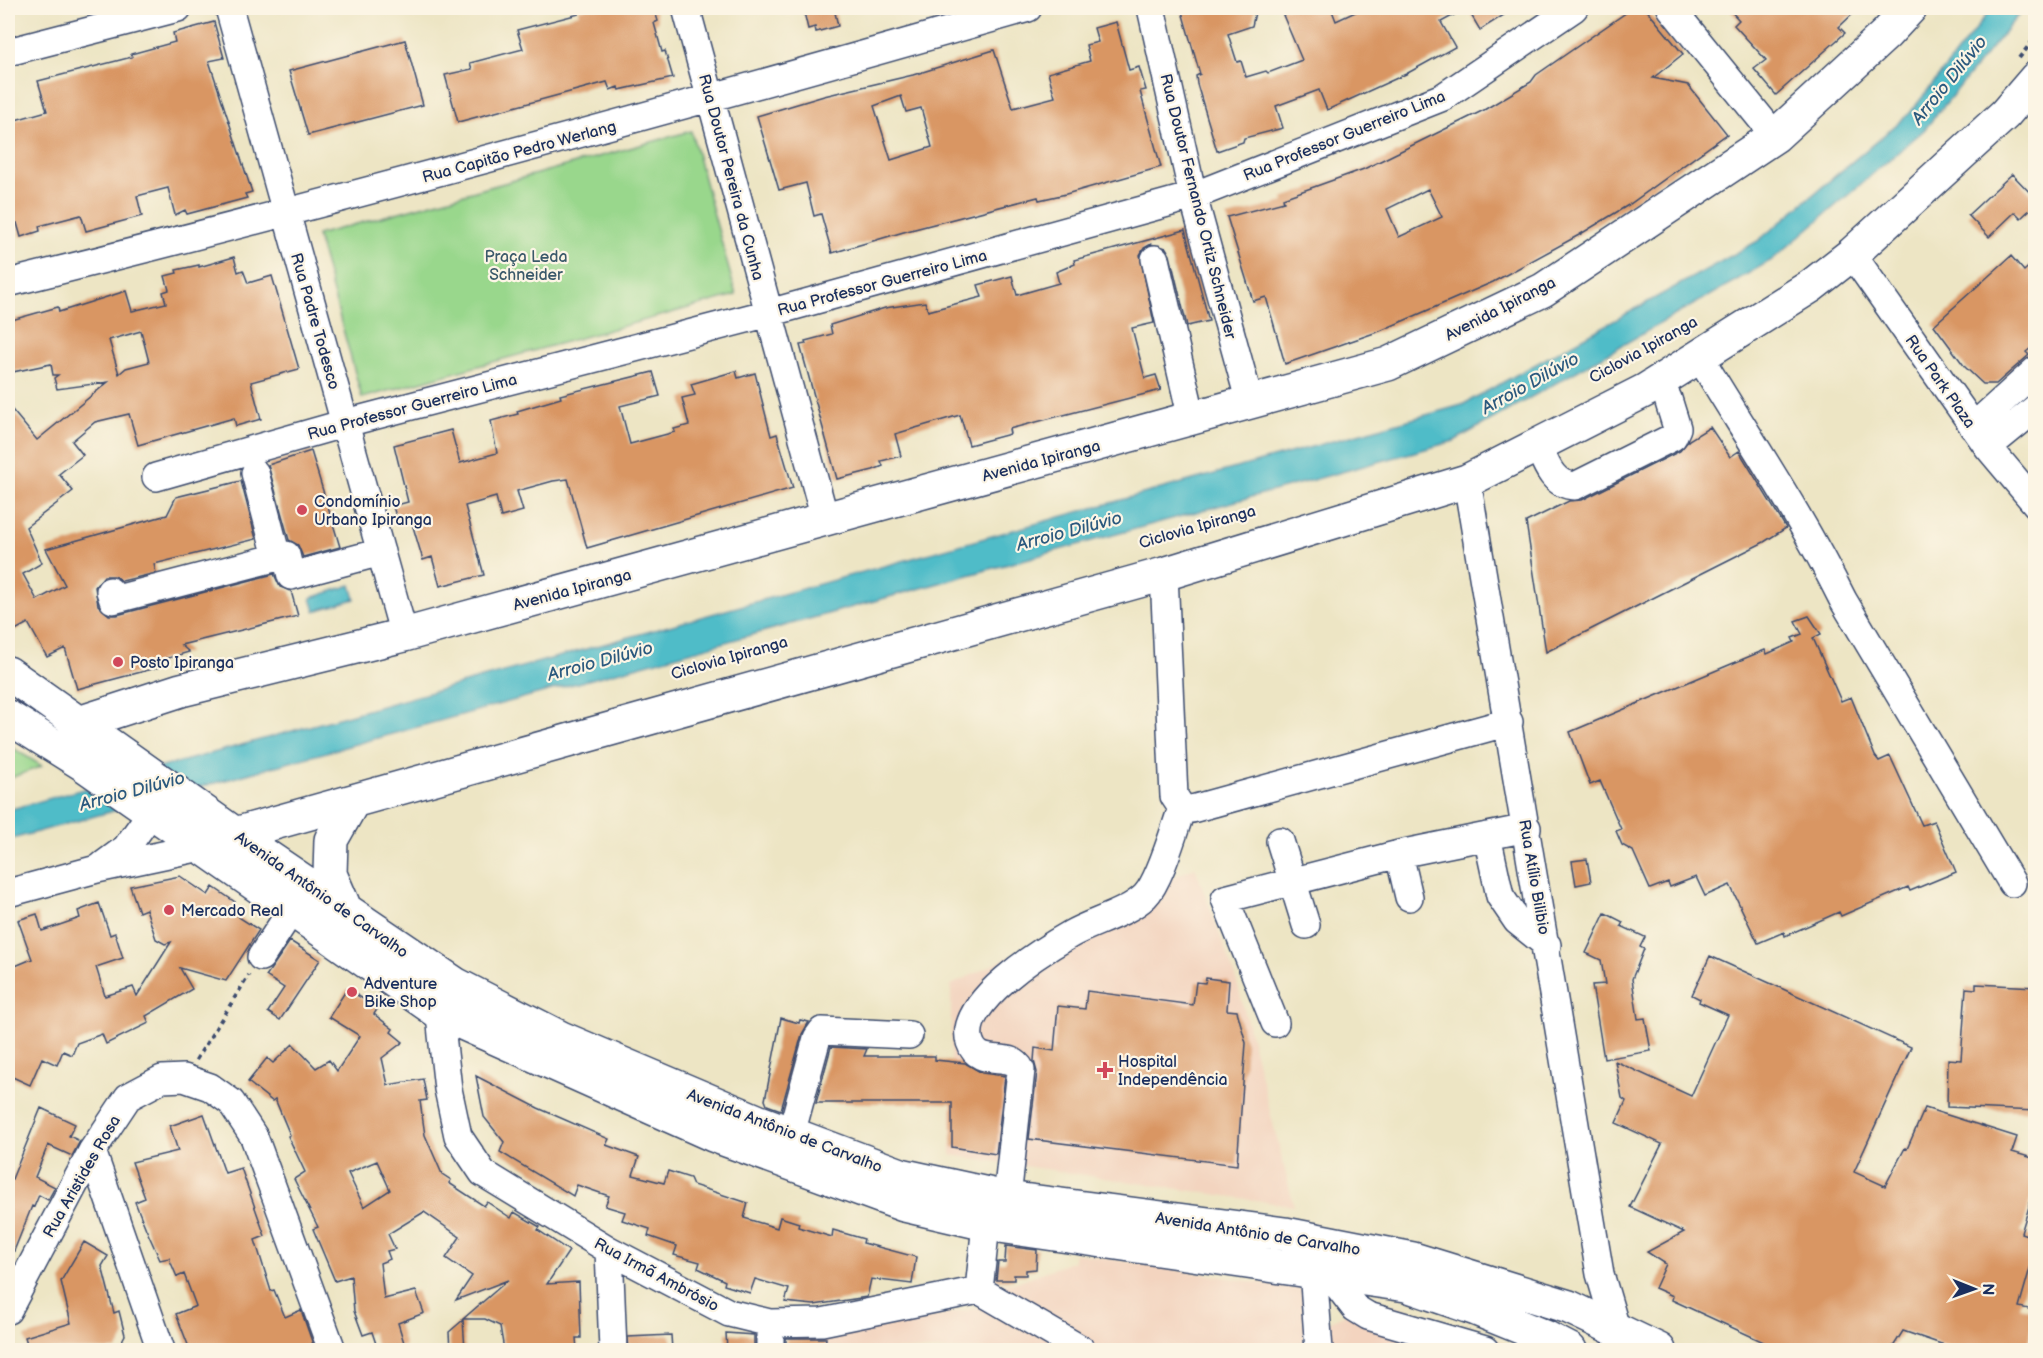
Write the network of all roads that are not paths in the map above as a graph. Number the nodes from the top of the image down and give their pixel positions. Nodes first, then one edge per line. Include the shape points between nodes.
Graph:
1 (178, 8) edge
2 (229, 8) edge
3 (686, 8) edge
4 (1028, 8) edge
5 (1151, 8) edge
6 (1574, 8) edge
7 (1671, 8) edge
8 (1910, 8) edge
9 (8, 52) edge
10 (2024, 71) edge
11 (710, 99) junction
12 (1775, 136) junction
13 (1193, 196) junction
14 (286, 214) junction
15 (1852, 254) junction
16 (1155, 259) dead end
17 (8, 283) edge
18 (769, 313) junction
19 (1699, 356) junction
20 (1659, 381) junction
21 (2031, 383) edge
22 (1250, 404) junction
23 (2036, 408) edge
24 (1192, 419) junction
25 (346, 423) junction
26 (1981, 437) junction
27 (1538, 445) junction
28 (255, 473) dead end
29 (156, 477) dead end
30 (1467, 481) junction
31 (2036, 504) edge
32 (825, 519) junction
33 (381, 552) junction
34 (277, 557) junction
35 (1164, 574) junction
36 (110, 591) dead end
37 (404, 635) junction
38 (8, 673) edge
39 (8, 717) edge
40 (1509, 722) junction
41 (79, 723) junction
42 (352, 803) junction
43 (1182, 808) junction
44 (147, 810) junction
45 (1527, 828) junction
46 (235, 834) junction
47 (1487, 836) junction
48 (1280, 841) dead end
49 (201, 846) junction
50 (1399, 854) junction
51 (97, 869) junction
52 (1293, 881) junction
53 (2012, 883) dead end
54 (8, 893) edge
55 (1409, 897) dead end
56 (291, 911) junction
57 (346, 911) junction
58 (1306, 925) dead end
59 (1546, 945) junction
60 (261, 957) road end
61 (455, 984) junction
62 (440, 1013) junction
63 (1275, 1023) dead end
64 (909, 1035) dead end
65 (791, 1134) junction
66 (92, 1151) junction
67 (1007, 1198) junction
68 (986, 1224) junction
69 (609, 1250) junction
70 (1320, 1271) junction
71 (1600, 1274) junction
72 (979, 1290) junction
73 (1569, 1307) junction
74 (8, 1310) edge
75 (770, 1323) junction
76 (1619, 1339) edge
77 (1558, 1344) edge
78 (161, 1350) edge
79 (332, 1350) edge
80 (613, 1350) edge
81 (770, 1350) edge
82 (1082, 1350) edge
83 (1319, 1350) edge
84 (1485, 1350) edge
85 (1659, 1350) edge

1 - 9 street
2 - 14 street, Rua Padre Todesco
3 - 11 street, Rua Doutor Pereira da Cunha
4 - 11 street, Rua Capitão Pedro Werlang
5 - 13 street, Rua Doutor Fernando Ortiz Schneider
6 - 13 street, Rua Professor Guerreiro Lima via 1443,97
7 - 12 street
8 - 12 main road, Avenida Ipiranga
10 - 15 main road via 2005,114
11 - 14 street, Rua Capitão Pedro Werlang
11 - 18 street, Rua Doutor Pereira da Cunha
12 - 22 main road, Avenida Ipiranga via 1543,290 1388,364
13 - 18 street, Rua Professor Guerreiro Lima
13 - 22 street, Rua Doutor Fernando Ortiz Schneider
14 - 17 street, Rua Capitão Pedro Werlang
14 - 25 street, Rua Padre Todesco
15 - 19 main road via 1811,286
15 - 26 street, Rua Park Plaza
16 - 24 street
18 - 25 street, Rua Professor Guerreiro Lima
18 - 32 street, Rua Doutor Pereira da Cunha
19 - 20 main road
19 - 53 street via 1776,478 1843,600
20 - 27 main road
20 - 27 street via 1677,428 1673,436 1575,486 1565,486 1550,473
21 - 26 street
22 - 24 main road, Avenida Ipiranga
23 - 26 street
24 - 32 main road, Avenida Ipiranga
25 - 29 street, Rua Professor Guerreiro Lima
25 - 33 street, Rua Padre Todesco
26 - 31 street, Rua Park Plaza
27 - 30 main road
28 - 34 street
30 - 35 main road
30 - 40 street, Rua Atílio Bilibio
32 - 37 main road, Avenida Ipiranga
33 - 34 street via 291,576 286,555
33 - 37 street, Rua Padre Todesco
34 - 36 street via 113,600
35 - 42 main road
35 - 43 street via 1174,796
37 - 41 main road, Avenida Ipiranga via 181,690
38 - 41 main road, Avenida Antônio de Carvalho
39 - 44 main road, Avenida Antônio de Carvalho
40 - 43 street via 1192,809
40 - 45 street, Rua Atílio Bilibio
41 - 46 main road, Avenida Antônio de Carvalho
42 - 46 main road
42 - 57 main road via 331,840 330,874
43 - 67 street via 1145,896 1071,934 1011,973 975,1010 968,1038 972,1048 979,1056 1013,1062 1021,1071
44 - 49 main road, Avenida Antônio de Carvalho
44 - 51 street via 126,848
45 - 47 street
45 - 59 street, Rua Atílio Bilibio
46 - 49 main road
46 - 57 main road, Avenida Antônio de Carvalho
47 - 50 street
47 - 59 street via 1500,896 1517,921
48 - 52 street
49 - 51 street
49 - 56 main road, Avenida Antônio de Carvalho
50 - 52 street
50 - 55 street
51 - 54 street
52 - 58 street
52 - 63 street via 1225,899
56 - 60 street
56 - 62 main road, Avenida Antônio de Carvalho
57 - 61 main road, Avenida Antônio de Carvalho
59 - 71 street, Rua Atílio Bilibio
61 - 62 street
61 - 65 main road, Avenida Antônio de Carvalho via 561,1038
62 - 68 main road, Avenida Antônio de Carvalho via 713,1135 904,1205
62 - 69 street, Rua Irmã Ambrósio via 448,1089 458,1136 483,1173
64 - 65 street via 822,1031
65 - 67 main road, Avenida Antônio de Carvalho via 901,1175
66 - 74 street, Rua Aristides Rosa
66 - 78 street
66 - 79 street, Rua Aristides Rosa via 128,1097 162,1079 184,1078 210,1087 231,1102 254,1137
67 - 73 main road, Avenida Antônio de Carvalho via 1285,1234 1401,1256
68 - 70 main road, Avenida Antônio de Carvalho
68 - 72 street
69 - 75 street, Rua Irmã Ambrósio via 729,1312
69 - 80 street
70 - 77 main road, Avenida Antônio de Carvalho via 1406,1285
70 - 83 street
70 - 84 street via 1355,1308 1368,1316
71 - 73 street
71 - 76 street, Rua Atílio Bilibio
72 - 75 street, Rua Irmã Ambrósio via 822,1322
72 - 82 street
73 - 76 main road, Avenida Antônio de Carvalho
75 - 81 street
76 - 77 main road
76 - 85 main road, Avenida Antônio de Carvalho

